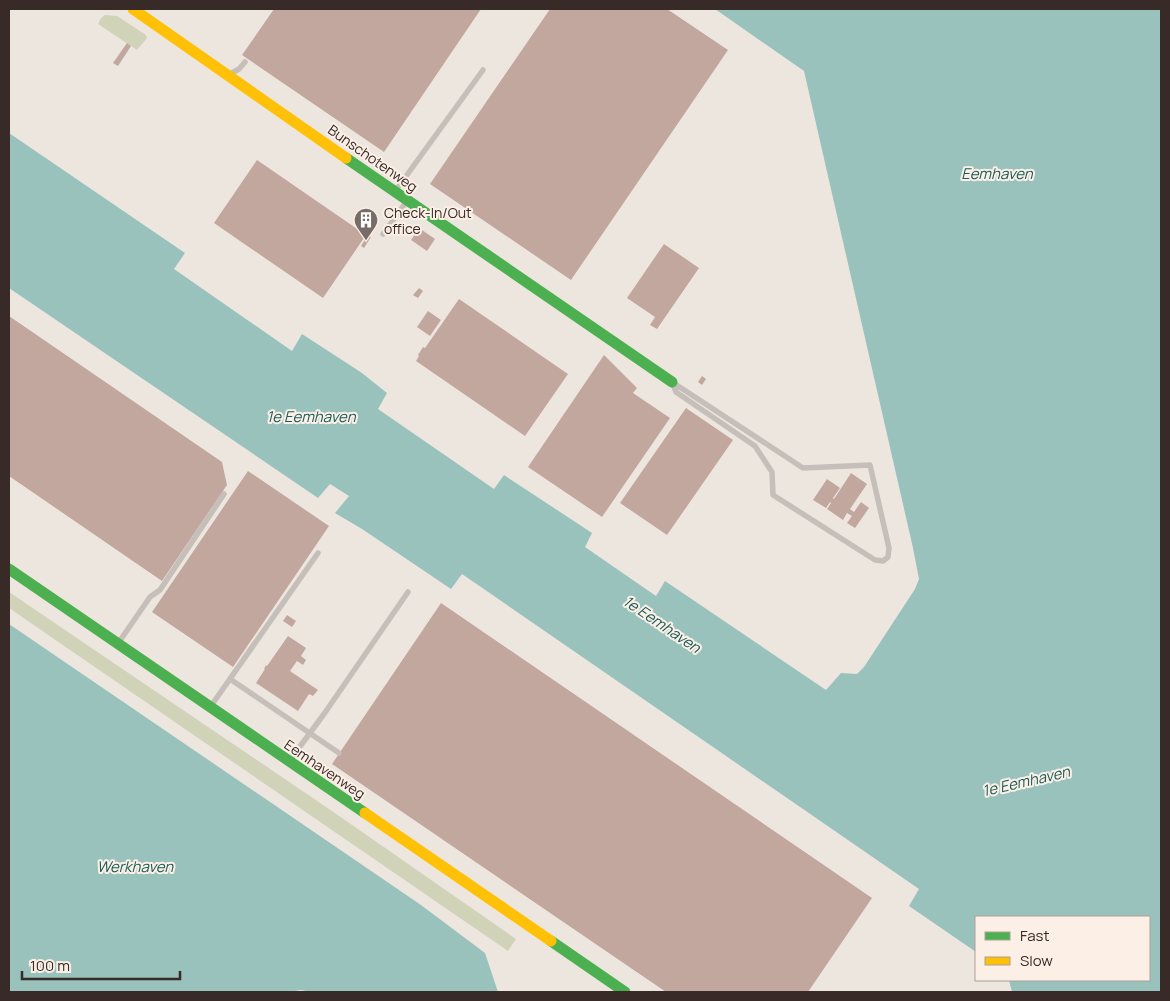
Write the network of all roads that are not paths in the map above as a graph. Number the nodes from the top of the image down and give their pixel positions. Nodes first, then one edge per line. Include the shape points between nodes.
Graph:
1 (133, 9) edge
2 (245, 62) dead end
3 (483, 70) dead end
4 (228, 75) junction
5 (395, 192) junction
6 (407, 200) junction
7 (383, 234) dead end
8 (672, 382) junction
9 (224, 494) dead end
10 (318, 553) dead end
11 (9, 570) edge
12 (408, 592) dead end
13 (117, 644) junction
14 (230, 679) junction
15 (210, 708) junction
16 (310, 733) junction
17 (339, 753) dead end
18 (288, 761) junction
19 (625, 992) edge

1 - 4 street, Bunschotenweg
2 - 4 lane
3 - 5 lane
4 - 5 street, Bunschotenweg
5 - 6 street, Bunschotenweg
6 - 7 lane
6 - 8 street, Bunschotenweg
8 - 8 lane via 803,468 870,465 889,548 888,556 883,561 875,560 773,495 772,472 755,446 676,392
9 - 13 lane via 160,590 150,597
10 - 14 lane
11 - 13 street, Eemhavenweg
12 - 16 lane
13 - 15 street, Eemhavenweg
14 - 15 lane
14 - 16 lane
15 - 18 street, Eemhavenweg
16 - 17 lane
16 - 18 lane
18 - 19 street, Eemhavenweg

